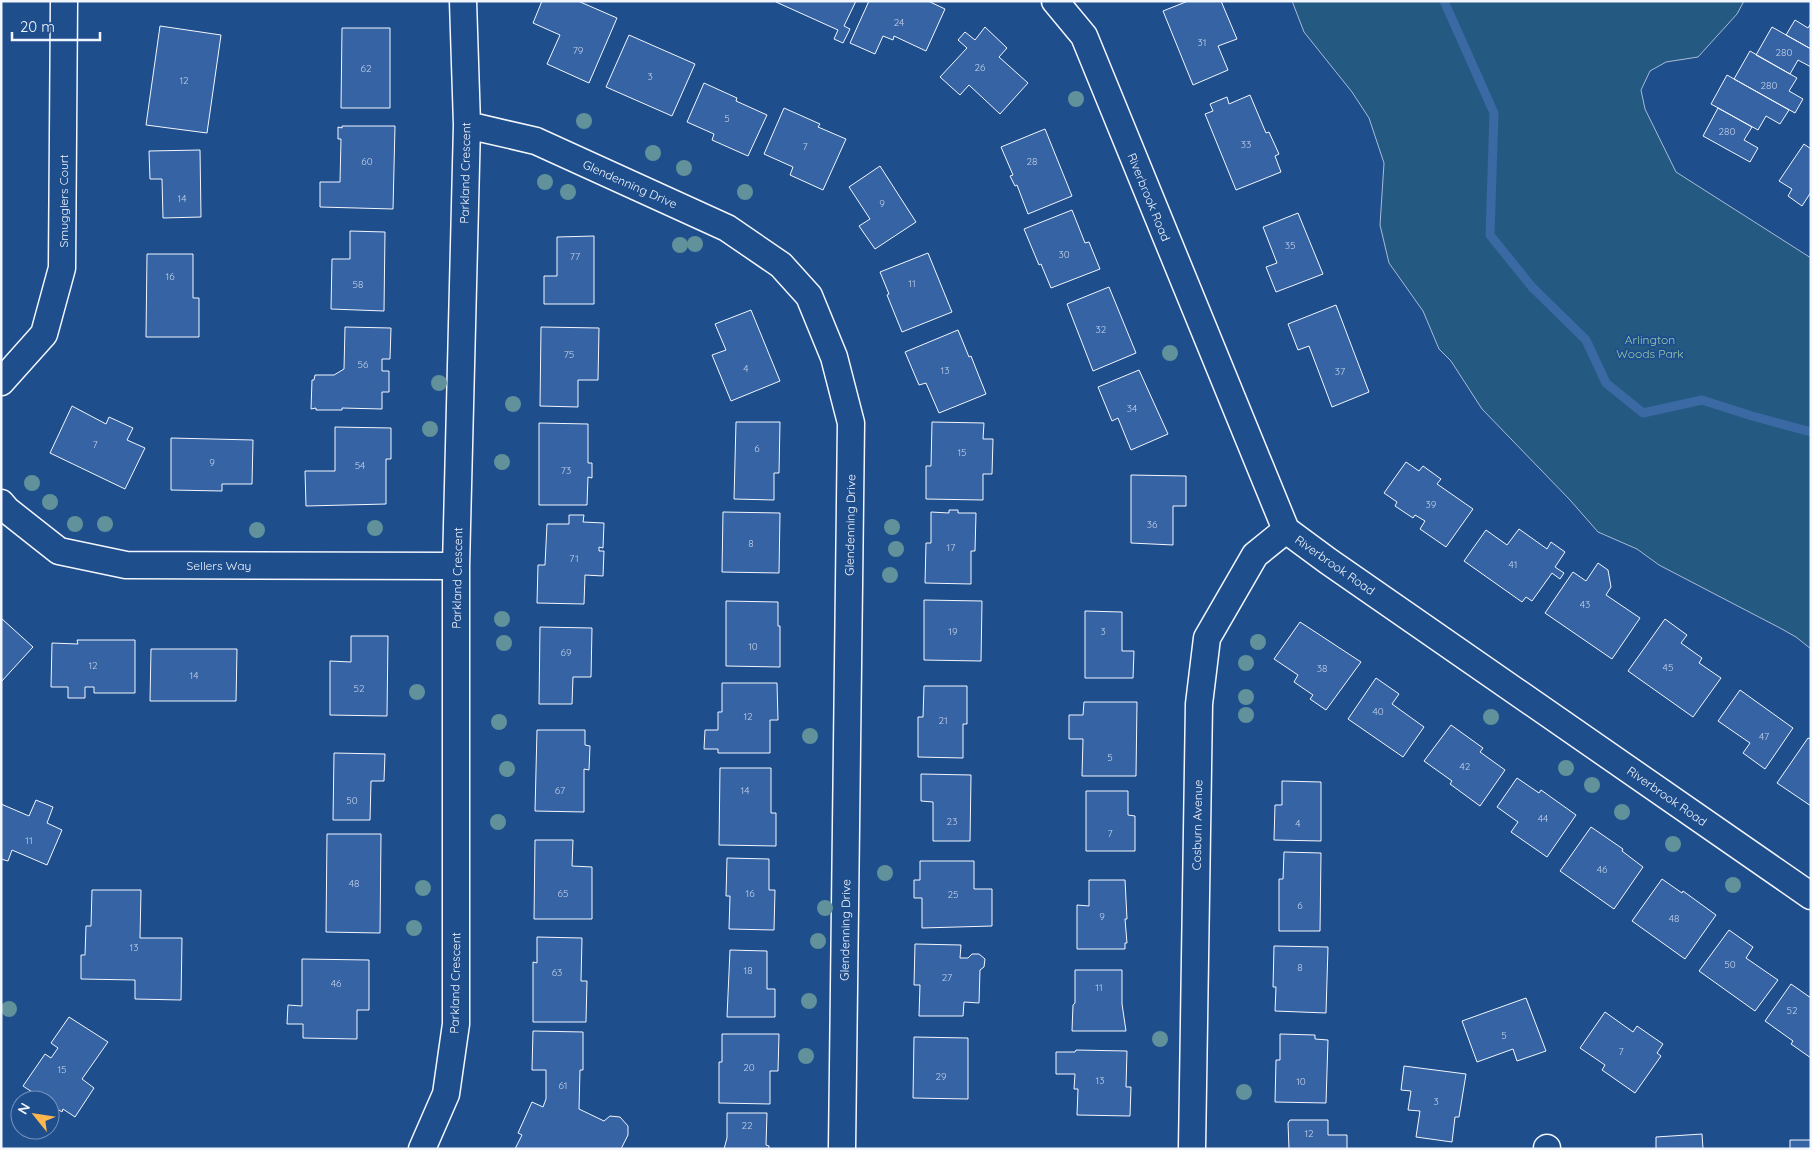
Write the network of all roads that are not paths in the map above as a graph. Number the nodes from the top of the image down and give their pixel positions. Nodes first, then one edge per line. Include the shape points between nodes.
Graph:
1 (64, 1) edge
2 (463, 1) edge
3 (1055, 1) edge
4 (467, 125) junction
5 (1, 382) edge
6 (1, 503) edge
7 (1286, 530) junction
8 (456, 566) junction
9 (1811, 896) edge
10 (422, 1149) edge
11 (842, 1149) edge
12 (1192, 1149) edge

1 - 5 street, Smugglers Court via 62,268 44,334
2 - 4 street, Parkland Crescent
3 - 7 street, Riverbrook Road via 1084,36
4 - 8 street, Parkland Crescent
4 - 11 street, Glendenning Drive via 536,141 727,228 782,265 809,296 834,357 851,422
6 - 8 street, Sellers Way via 59,551 126,565
7 - 9 street, Riverbrook Road
7 - 12 street, Cosburn Avenue via 1256,555 1207,638 1198,704
8 - 10 street, Parkland Crescent via 456,1024 446,1094

